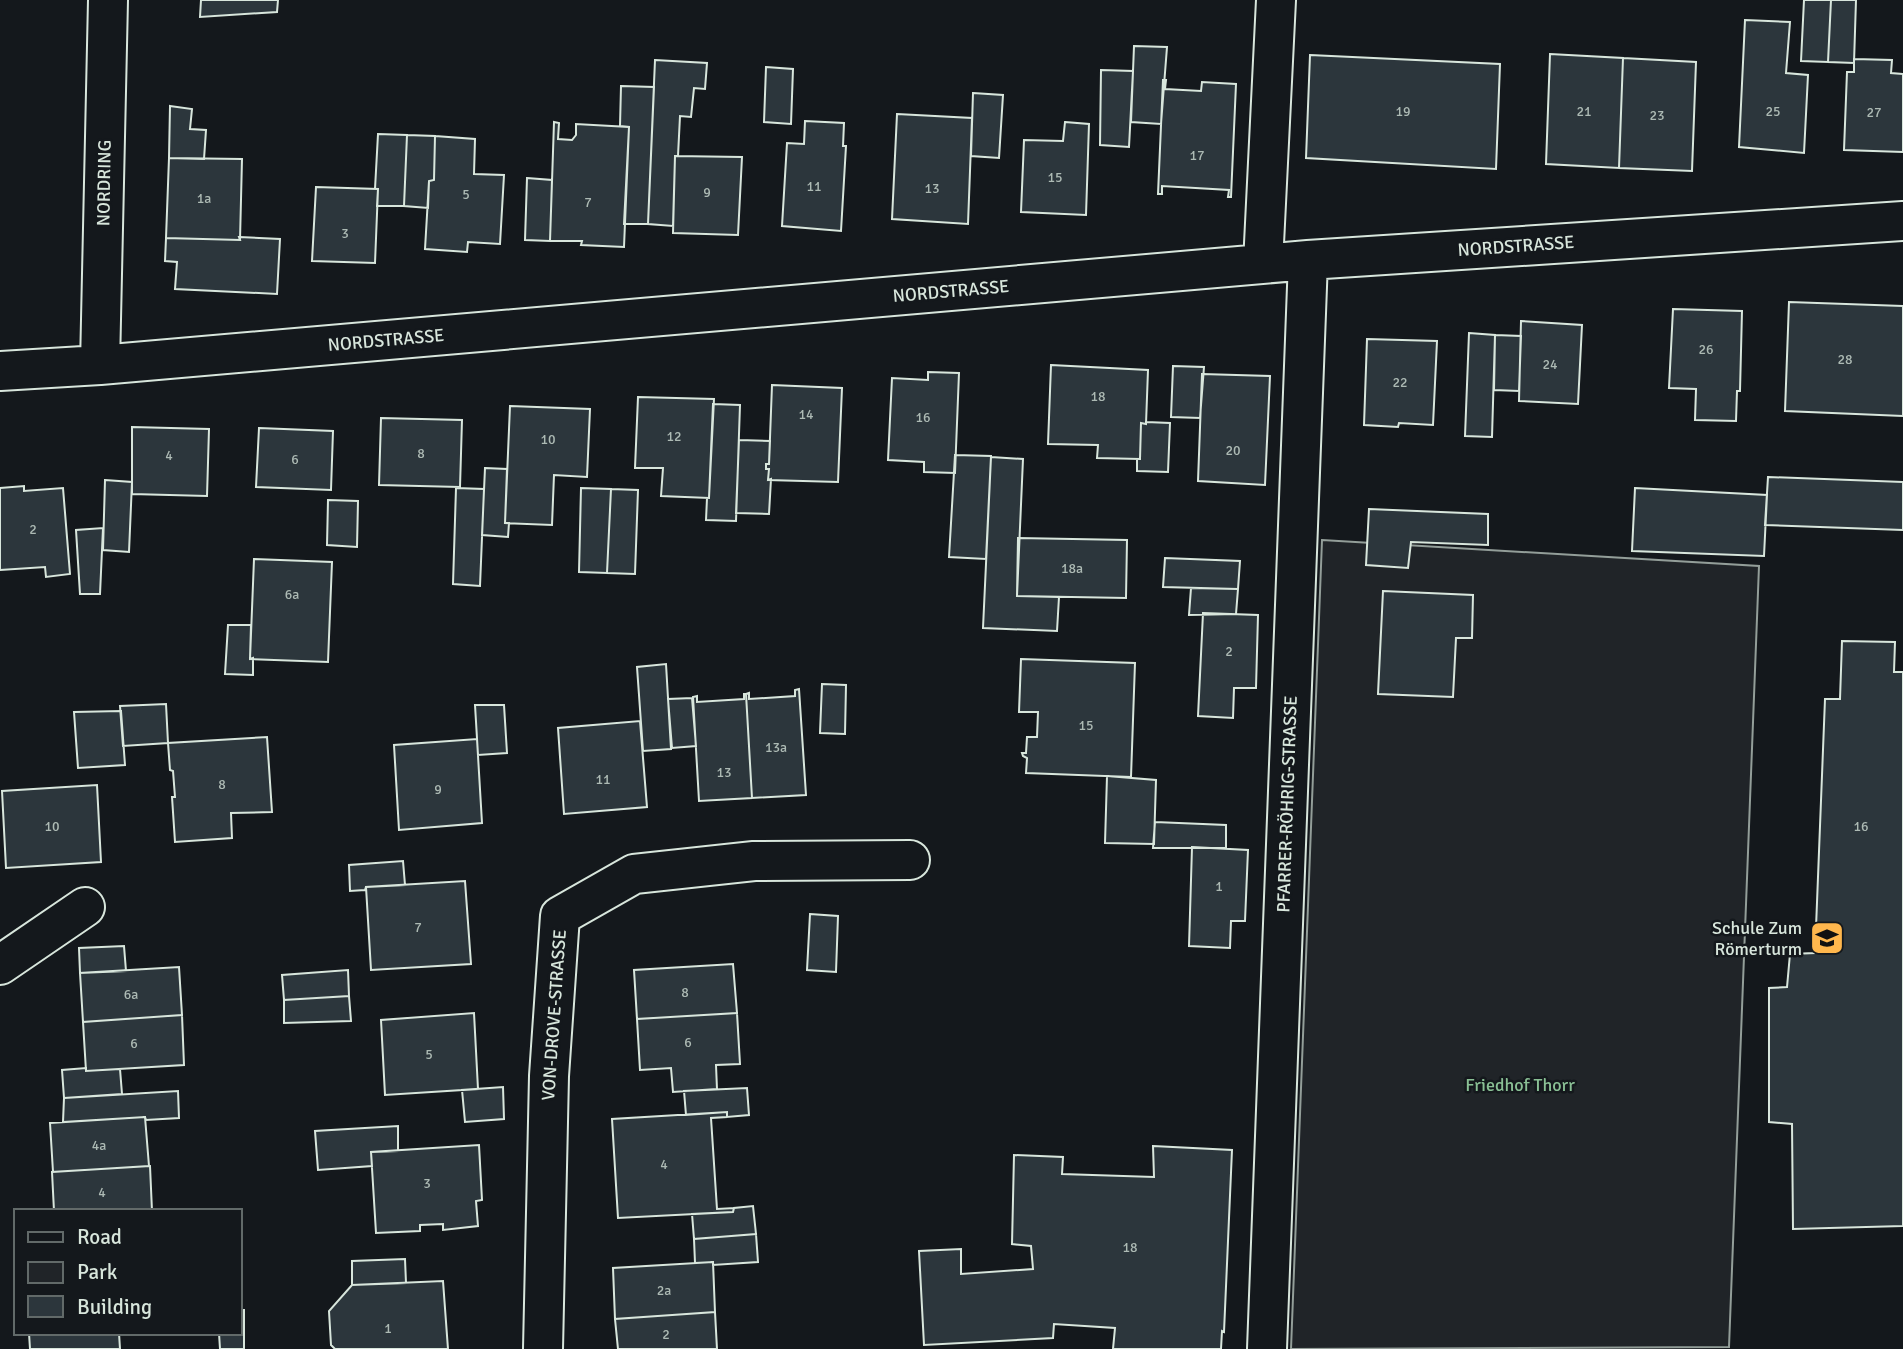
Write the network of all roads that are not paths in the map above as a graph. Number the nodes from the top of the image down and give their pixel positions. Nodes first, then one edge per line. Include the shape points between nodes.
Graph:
1 (108, 0) edge
2 (1276, 0) edge
3 (1903, 221) edge
4 (1308, 260) junction
5 (1263, 264) junction
6 (100, 365) junction
7 (0, 371) edge
8 (910, 860) dead end
9 (85, 907) dead end
10 (0, 965) edge
11 (543, 1349) edge
12 (1267, 1349) edge

1 - 6 street, NORDRING
2 - 5 street
3 - 4 street, NORDSTRASSE
4 - 5 street, NORDSTRASSE
4 - 12 street, PFARRER-RÖHRIG-STRASSE
5 - 6 street, NORDSTRASSE
6 - 7 street, NORDSTRASSE
8 - 11 street, VON-DROVE-STRASSE via 754,861 634,874 561,916 549,1076
9 - 10 street

